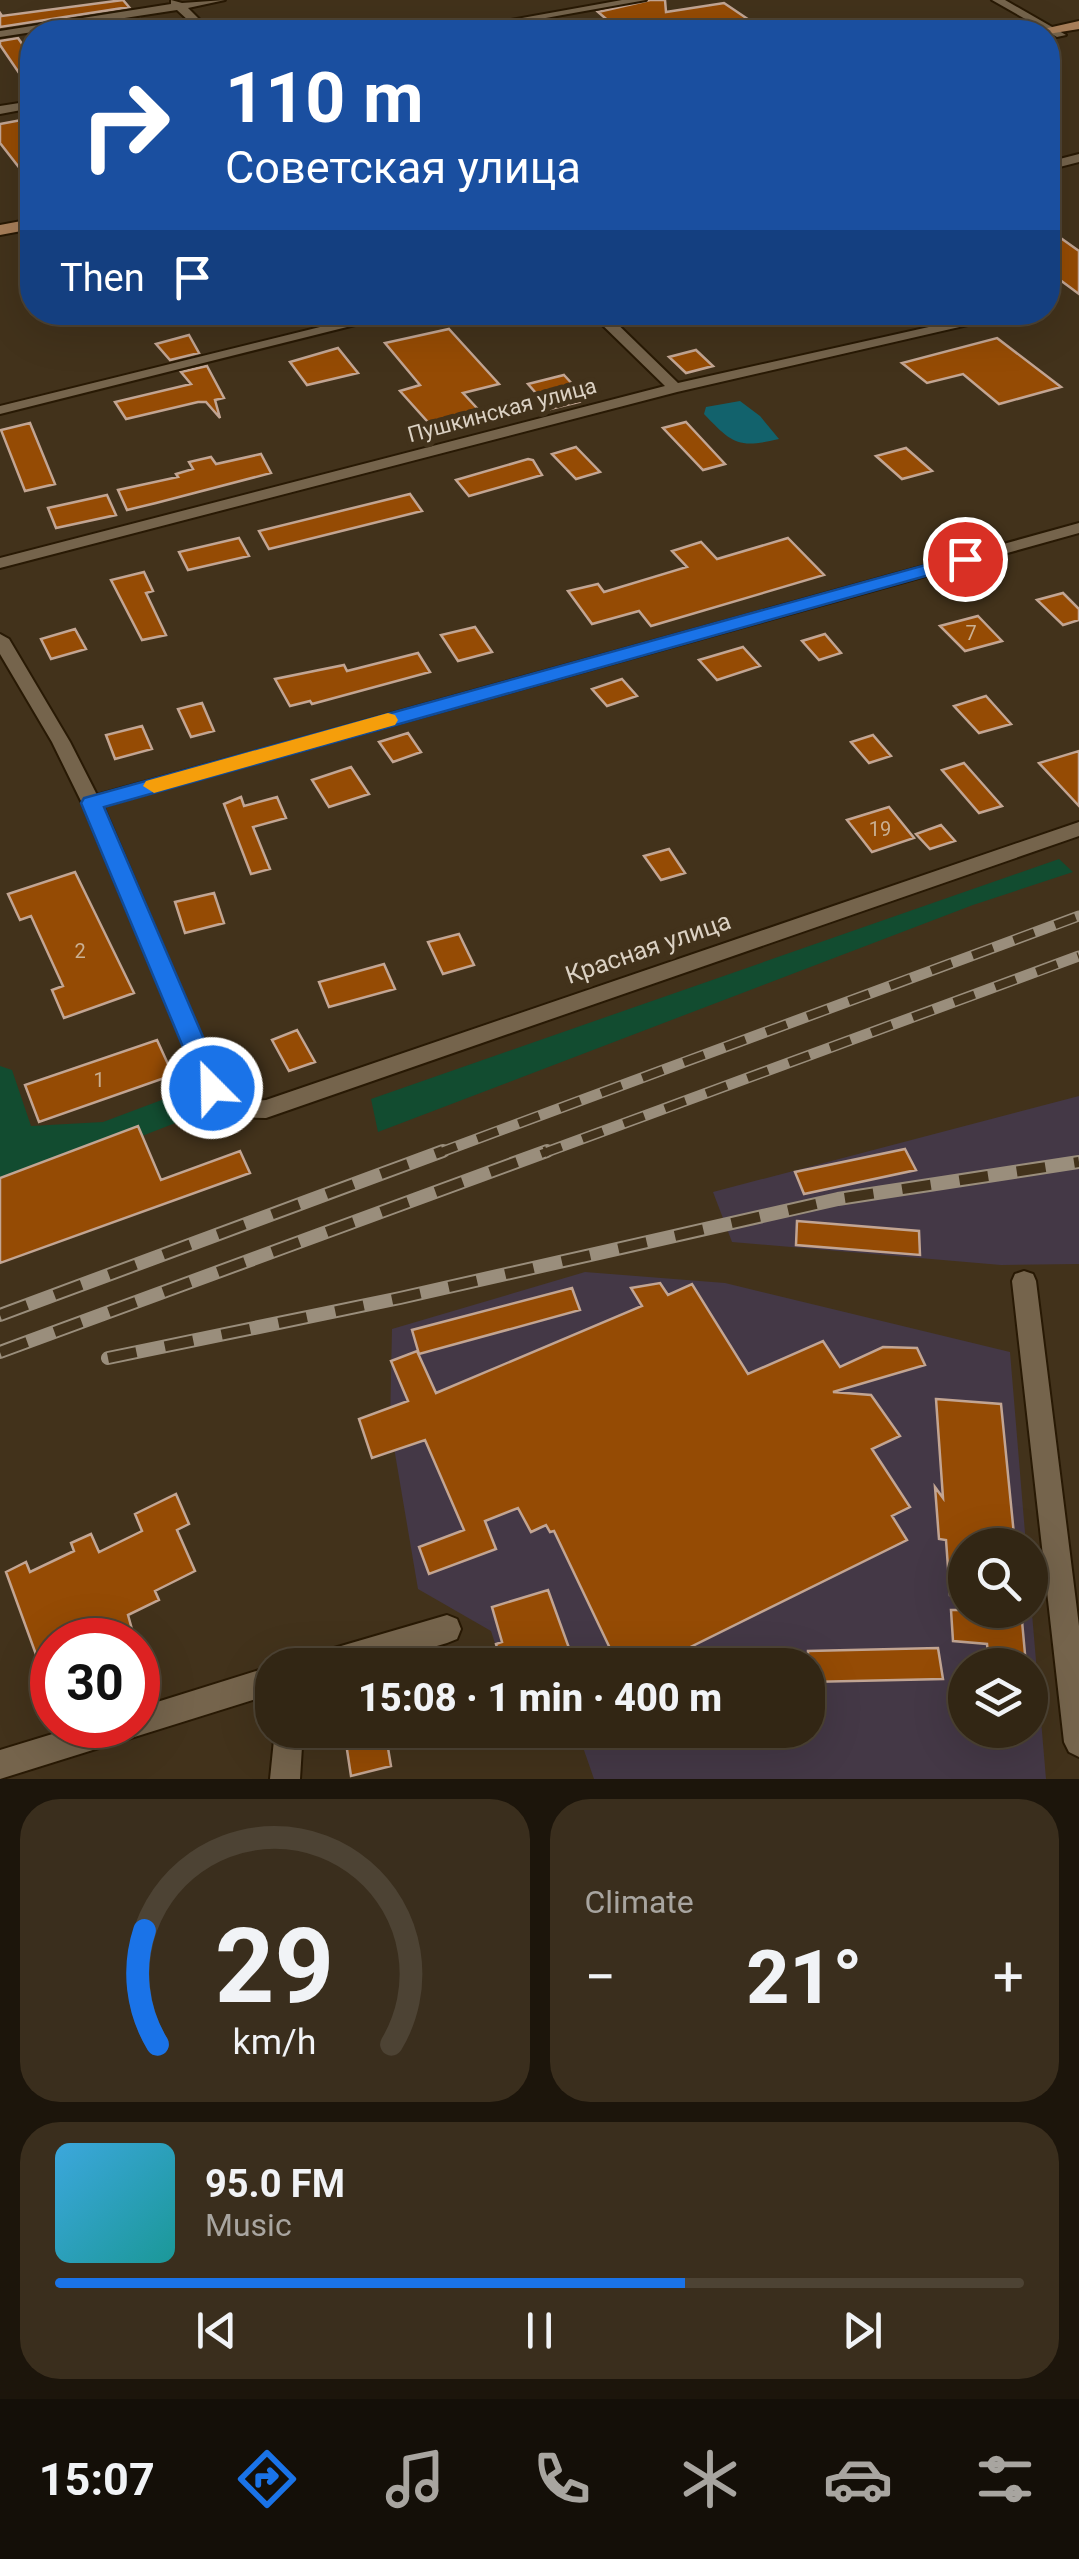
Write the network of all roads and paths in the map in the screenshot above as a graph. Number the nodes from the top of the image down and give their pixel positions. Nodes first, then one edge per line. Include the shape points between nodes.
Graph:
1 (220, 0) edge
2 (641, 0) edge
3 (997, 0) edge
4 (176, 3) edge
5 (79, 20) edge
6 (195, 20) edge
7 (522, 20) edge
8 (1028, 20) edge
9 (347, 325) edge
10 (610, 325) edge
11 (959, 325) edge
12 (675, 388) junction
13 (0, 410) edge
14 (1079, 528) edge
15 (0, 563) edge
16 (0, 639) edge
17 (92, 803) junction
18 (1079, 829) edge
19 (1024, 1281) dead end
20 (447, 1630) dead end
21 (384, 1648) edge
22 (255, 1685) edge
23 (160, 1715) edge
24 (1079, 1742) edge
25 (54, 1748) edge
26 (289, 1748) edge
27 (0, 1765) edge
28 (286, 1779) edge

1 - 4 street
2 - 7 street
3 - 8 street
4 - 5 street
4 - 6 street
9 - 13 street
10 - 12 street
11 - 12 street, Пушкинская улица
12 - 15 street, Пушкинская улица
14 - 17 street
16 - 17 street
17 - 18 street, Красная улица via 212,1088 234,1111 266,1109
19 - 24 street
20 - 21 street
22 - 23 street
25 - 27 street
26 - 28 street

